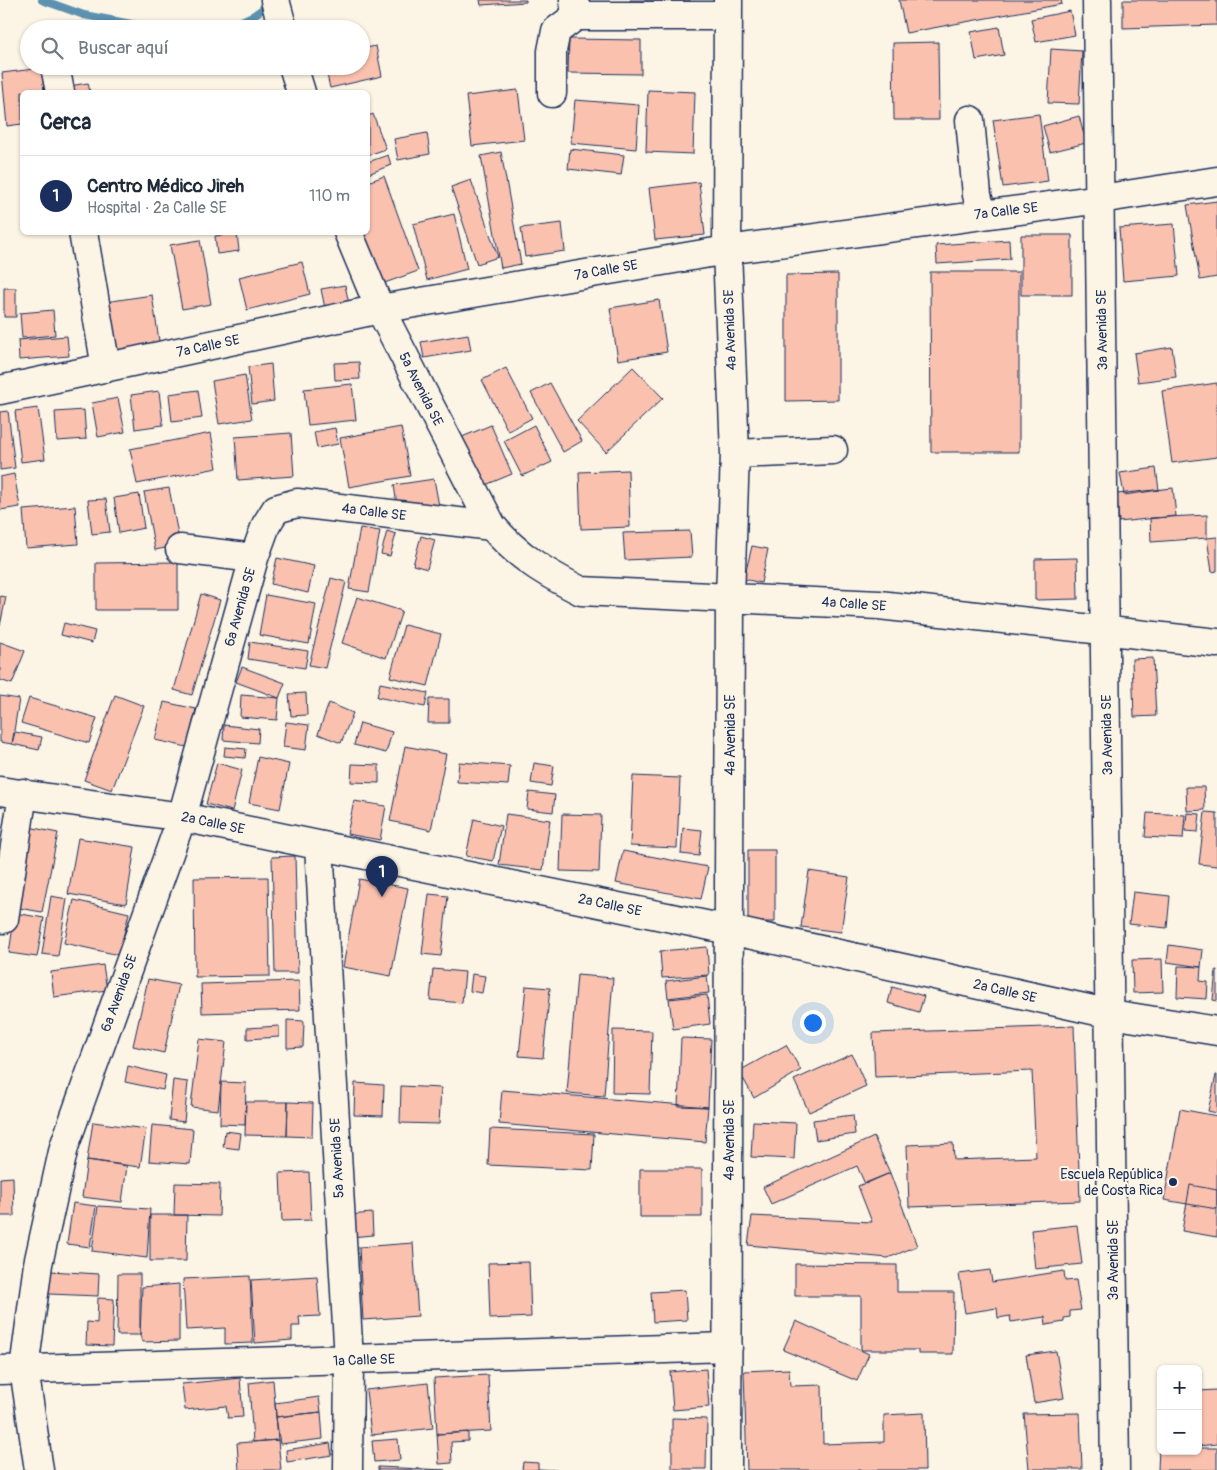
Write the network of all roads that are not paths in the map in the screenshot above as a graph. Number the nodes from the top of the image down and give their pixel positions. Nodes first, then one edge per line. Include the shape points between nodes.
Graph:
1 (275, 0) edge
2 (1097, 0) edge
3 (575, 8) edge
4 (728, 8) edge
5 (281, 20) edge
6 (57, 75) edge
7 (296, 75) edge
8 (60, 90) edge
9 (300, 90) edge
10 (552, 93) dead end
11 (970, 120) dead end
12 (1217, 181) edge
13 (1100, 200) junction
14 (982, 214) junction
15 (84, 235) edge
16 (349, 235) edge
17 (727, 250) junction
18 (380, 309) junction
19 (106, 368) junction
20 (0, 390) edge
21 (832, 450) dead end
22 (735, 454) junction
23 (266, 525) joint
24 (498, 534) junction
25 (180, 549) dead end
26 (254, 558) junction
27 (730, 596) junction
28 (1106, 632) junction
29 (1217, 643) edge
30 (11, 792) edge
31 (182, 817) junction
32 (319, 846) junction
33 (4, 920) dead end
34 (730, 930) junction
35 (1111, 1014) junction
36 (1217, 1031) edge
37 (728, 1347) junction
38 (349, 1360) junction
39 (12, 1370) edge
40 (39, 1470) edge
41 (348, 1470) edge
42 (726, 1470) edge
43 (1115, 1470) edge

1 - 5 street
2 - 13 street, 3a Avenida SE
3 - 4 street
3 - 10 street via 556,31 552,52
4 - 17 street, 4a Avenida SE
6 - 8 street
7 - 9 street
11 - 14 street via 977,195
12 - 13 street, 7a Calle SE
13 - 14 street, 7a Calle SE
13 - 28 street, 3a Avenida SE
14 - 17 street, 7a Calle SE
15 - 19 street
16 - 18 street, 5a Avenida SE
17 - 18 street, 7a Calle SE
17 - 22 street, 4a Avenida SE
18 - 19 street, 7a Calle SE
18 - 24 street, 5a Avenida SE
19 - 20 street, 7a Calle SE
21 - 22 street
22 - 27 street, 4a Avenida SE
23 - 24 street, 4a Calle SE via 276,509 297,503
23 - 26 street, 6a Avenida SE
24 - 27 street, 4a Calle SE via 538,568 581,591
25 - 26 street
26 - 31 street, 6a Avenida SE
27 - 28 street, 4a Calle SE via 879,605
27 - 34 street, 4a Avenida SE
28 - 29 street, 4a Calle SE
28 - 35 street, 3a Avenida SE
30 - 31 street, 2a Calle SE
30 - 33 street
31 - 32 street, 2a Calle SE
31 - 39 street, 6a Avenida SE via 64,1147
32 - 34 street, 2a Calle SE
32 - 38 street, 5a Avenida SE
34 - 35 street, 2a Calle SE
34 - 37 street, 4a Avenida SE
35 - 36 street, 2a Calle SE
35 - 43 street, 3a Avenida SE
37 - 38 street, 1a Calle SE
37 - 42 street, 4a Avenida SE
38 - 39 street, 1a Calle SE
38 - 41 street, 5a Avenida SE
39 - 40 street, 6a Avenida SE

